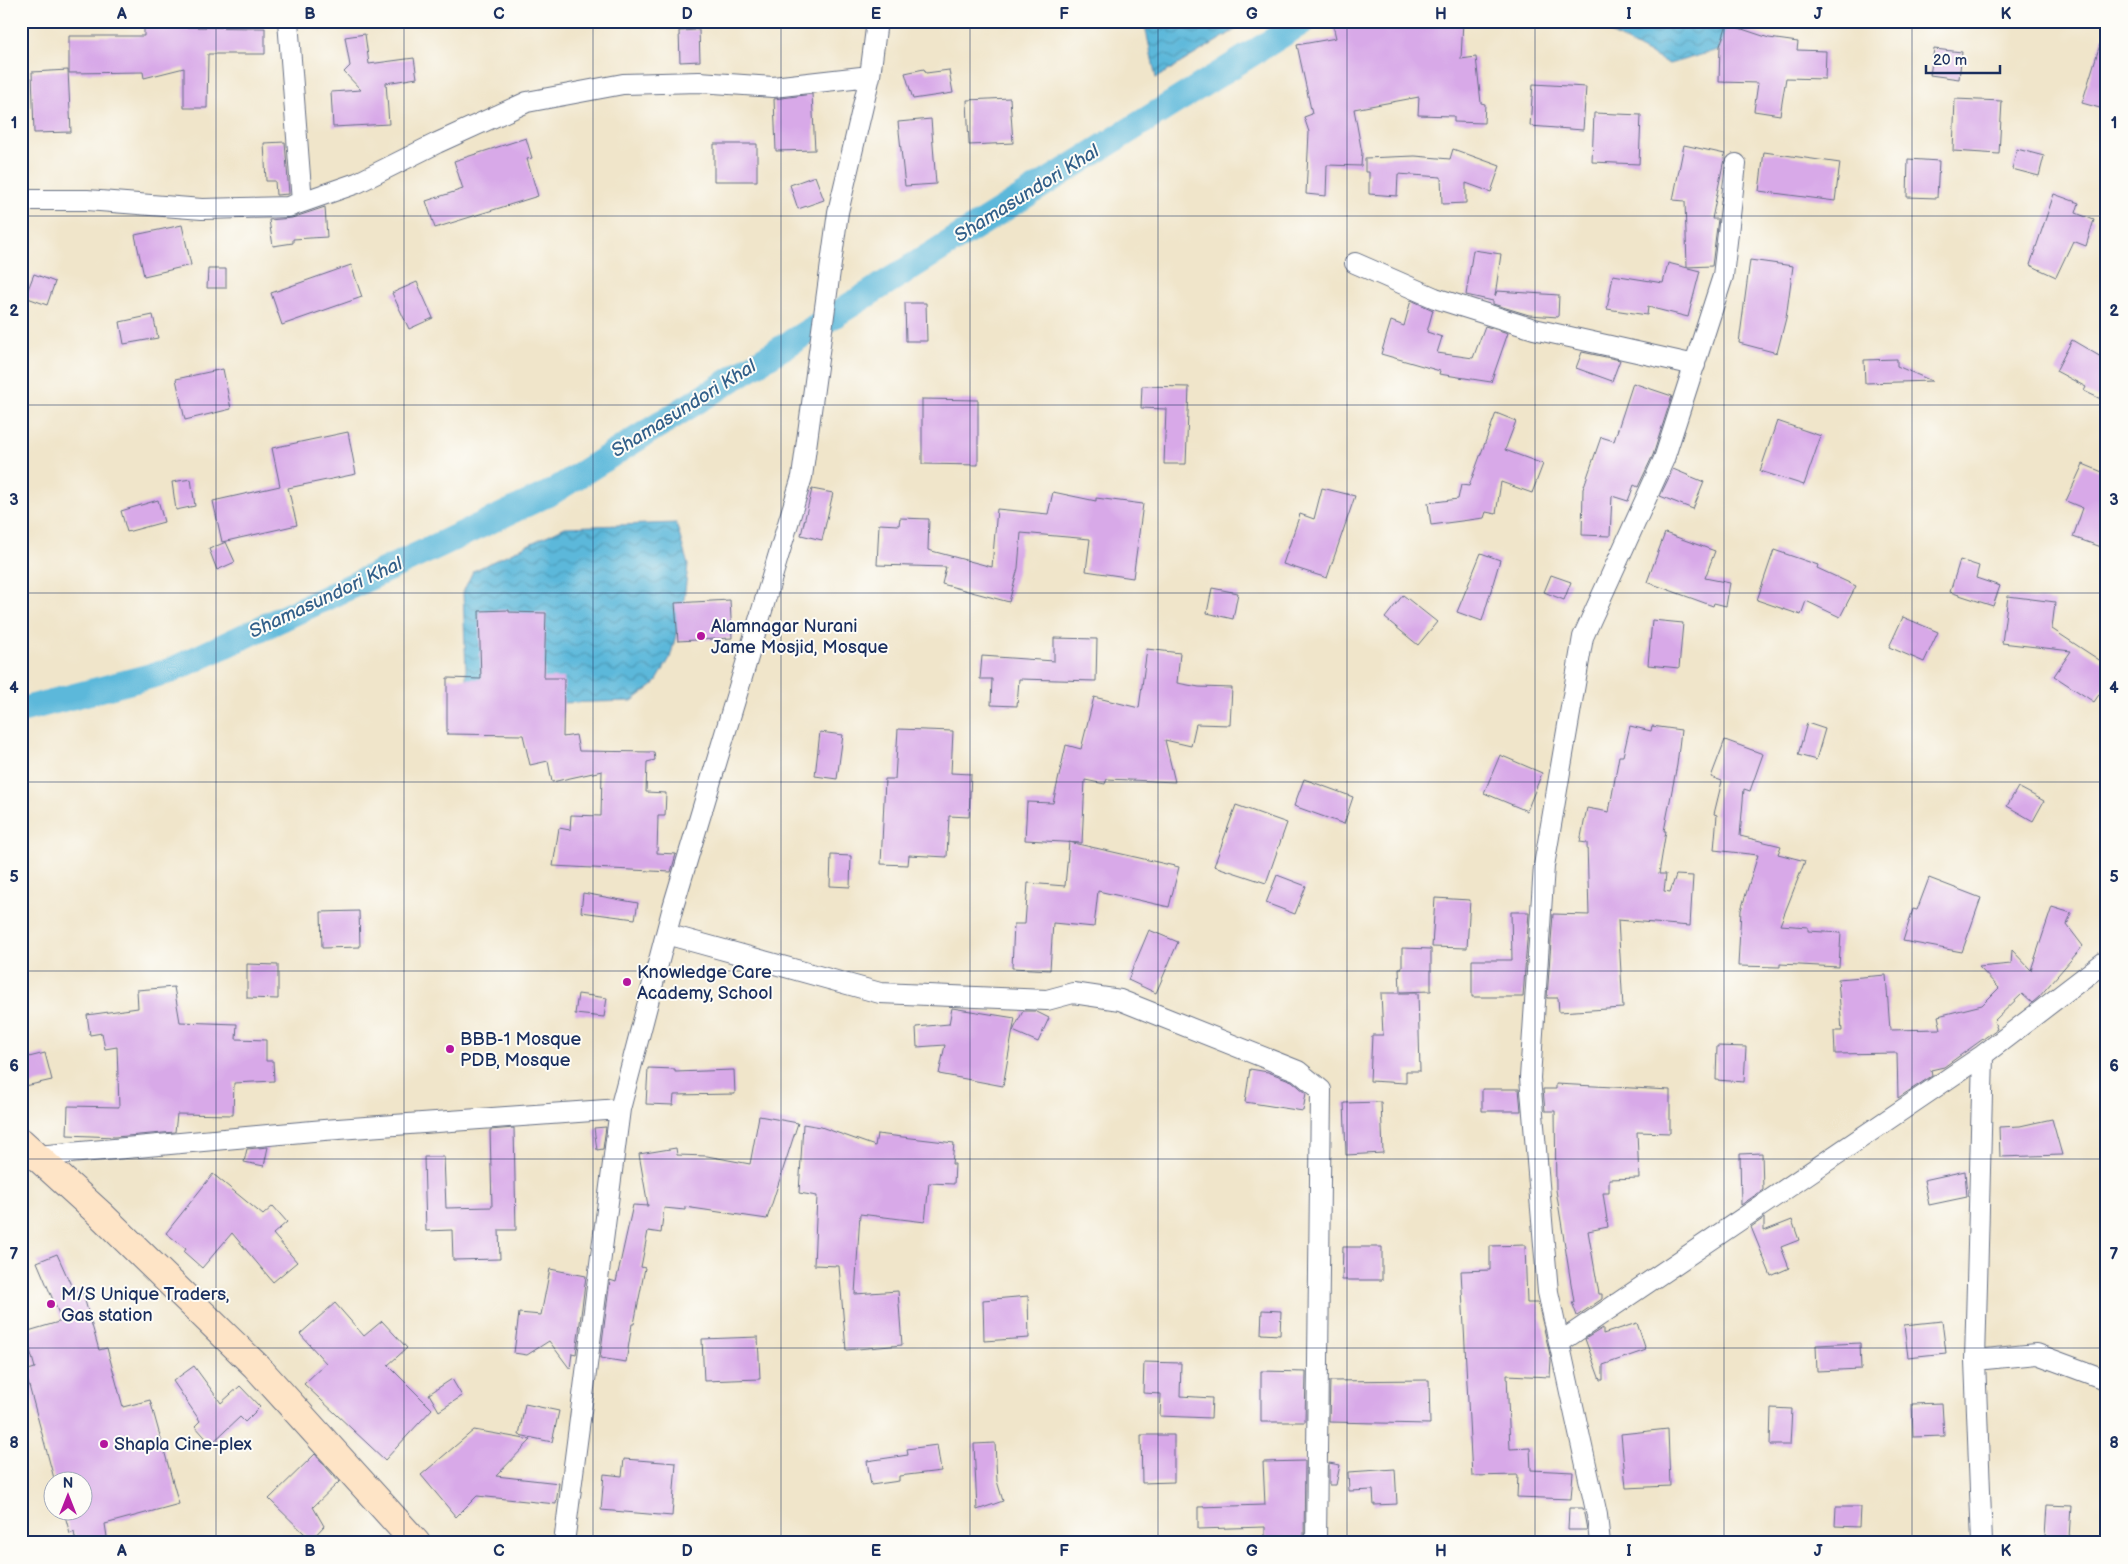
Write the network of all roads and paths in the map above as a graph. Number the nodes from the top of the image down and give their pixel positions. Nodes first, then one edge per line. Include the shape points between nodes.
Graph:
1 (288, 21) edge
2 (877, 21) edge
3 (870, 76) junction
4 (1736, 164) dead end
5 (21, 200) edge
6 (302, 202) junction
7 (1355, 263) dead end
8 (1695, 365) junction
9 (666, 934) junction
10 (2107, 960) edge
11 (1983, 1055) junction
12 (620, 1109) junction
13 (29, 1149) edge
14 (1559, 1343) junction
15 (1975, 1360) junction
16 (2107, 1380) edge
17 (416, 1543) edge
18 (564, 1543) edge
19 (1316, 1543) edge
20 (1600, 1543) edge
21 (1982, 1543) edge

1 - 6 street
2 - 3 street
3 - 6 street via 774,86 698,82 623,84 527,102 357,184
3 - 9 street via 838,212 802,478
4 - 8 street via 1723,276
5 - 6 street via 87,200 202,209 288,207
7 - 8 street via 1435,298 1534,330
8 - 14 street via 1664,459 1583,637 1544,866 1530,1078 1548,1292
9 - 12 street
9 - 19 street via 880,992 1048,1000 1073,992 1120,1000 1298,1071 1321,1090
10 - 11 street
11 - 14 street
11 - 15 street
12 - 13 street
12 - 18 street
13 - 17 main road via 256,1366
14 - 20 street via 1597,1515
15 - 16 street via 2037,1354
15 - 21 street

